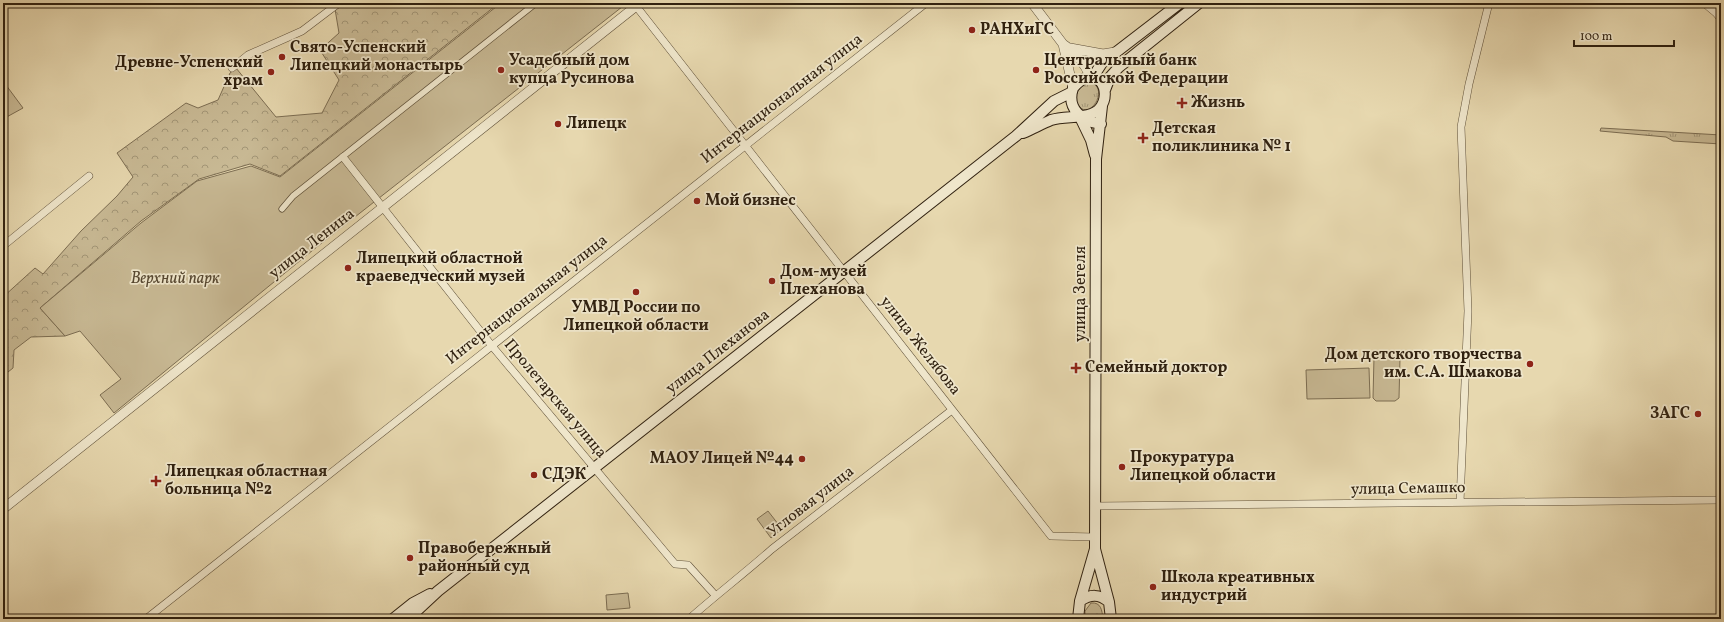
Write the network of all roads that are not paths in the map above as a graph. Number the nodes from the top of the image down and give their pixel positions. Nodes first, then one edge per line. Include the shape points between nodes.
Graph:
1 (339, 3) edge
2 (536, 3) edge
3 (926, 3) edge
4 (1032, 3) edge
5 (1180, 3) edge
6 (1199, 3) edge
7 (1489, 3) edge
8 (1704, 3) edge
9 (638, 5) edge
10 (1721, 20) edge
11 (1066, 46) junction
12 (1115, 52) junction
13 (232, 68) dead end
14 (1092, 76) junction
15 (1072, 90) junction
16 (1105, 90) junction
17 (1102, 106) junction
18 (1079, 115) junction
19 (1101, 124) junction
20 (1016, 136) junction
21 (745, 146) junction
22 (343, 157) junction
23 (1096, 159) junction
24 (89, 176) dead end
25 (383, 207) junction
26 (282, 209) dead end
27 (3, 246) edge
28 (844, 272) junction
29 (492, 346) junction
30 (952, 410) junction
31 (595, 468) junction
32 (1721, 500) edge
33 (1460, 502) junction
34 (1095, 506) junction
35 (3, 509) edge
36 (1095, 537) junction
37 (1095, 549) junction
38 (438, 591) junction
39 (715, 595) junction
40 (1080, 600) junction
41 (1109, 602) junction
42 (1078, 618) edge
43 (146, 619) edge
44 (393, 619) edge
45 (408, 619) edge
46 (688, 619) edge
47 (1111, 619) edge

1 - 13 street via 302,31 248,55
2 - 22 street
3 - 21 street, Интернациональная улица
4 - 11 street
5 - 12 main road
6 - 16 main road via 1119,66 1110,77
7 - 33 street via 1461,127 1468,311
8 - 10 street
9 - 21 street, улица Желябова
9 - 25 street, улица Ленина
11 - 12 street via 1103,54
11 - 14 street
11 - 15 street
12 - 14 main road
14 - 15 main road via 1084,77
14 - 16 main road
15 - 18 main road via 1073,108
15 - 20 main road, улица Плеханова via 1054,102
16 - 17 main road
17 - 18 main road via 1093,113
17 - 19 main road, улица Зегеля
18 - 19 main road
18 - 20 main road, улица Плеханова via 1051,120
18 - 23 main road, улица Зегеля via 1091,140
19 - 23 main road, улица Зегеля
20 - 28 main road, улица Плеханова
21 - 28 street, улица Желябова
21 - 29 street, Интернациональная улица
22 - 25 street, Пролетарская улица
22 - 26 street via 293,196
23 - 34 main road, улица Зегеля
24 - 27 street
25 - 29 street, Пролетарская улица
25 - 35 street, улица Ленина
28 - 30 street, улица Желябова
28 - 31 main road, улица Плеханова
29 - 31 street, Пролетарская улица
29 - 43 street, Интернациональная улица
30 - 36 street, улица Желябова via 1051,536
30 - 39 street, Угловая улица
31 - 38 main road, улица Плеханова
31 - 39 street, Пролетарская улица via 676,564 688,565
32 - 33 street, улица Семашко
33 - 34 street, улица Семашко
34 - 36 main road, улица Зегеля
36 - 37 main road, улица Зегеля
37 - 40 main road
37 - 41 main road
38 - 44 main road, улица Плеханова via 413,603
38 - 45 main road, улица Плеханова
39 - 46 street, Угловая улица
40 - 41 main road via 1095,595
40 - 42 main road
41 - 47 main road

